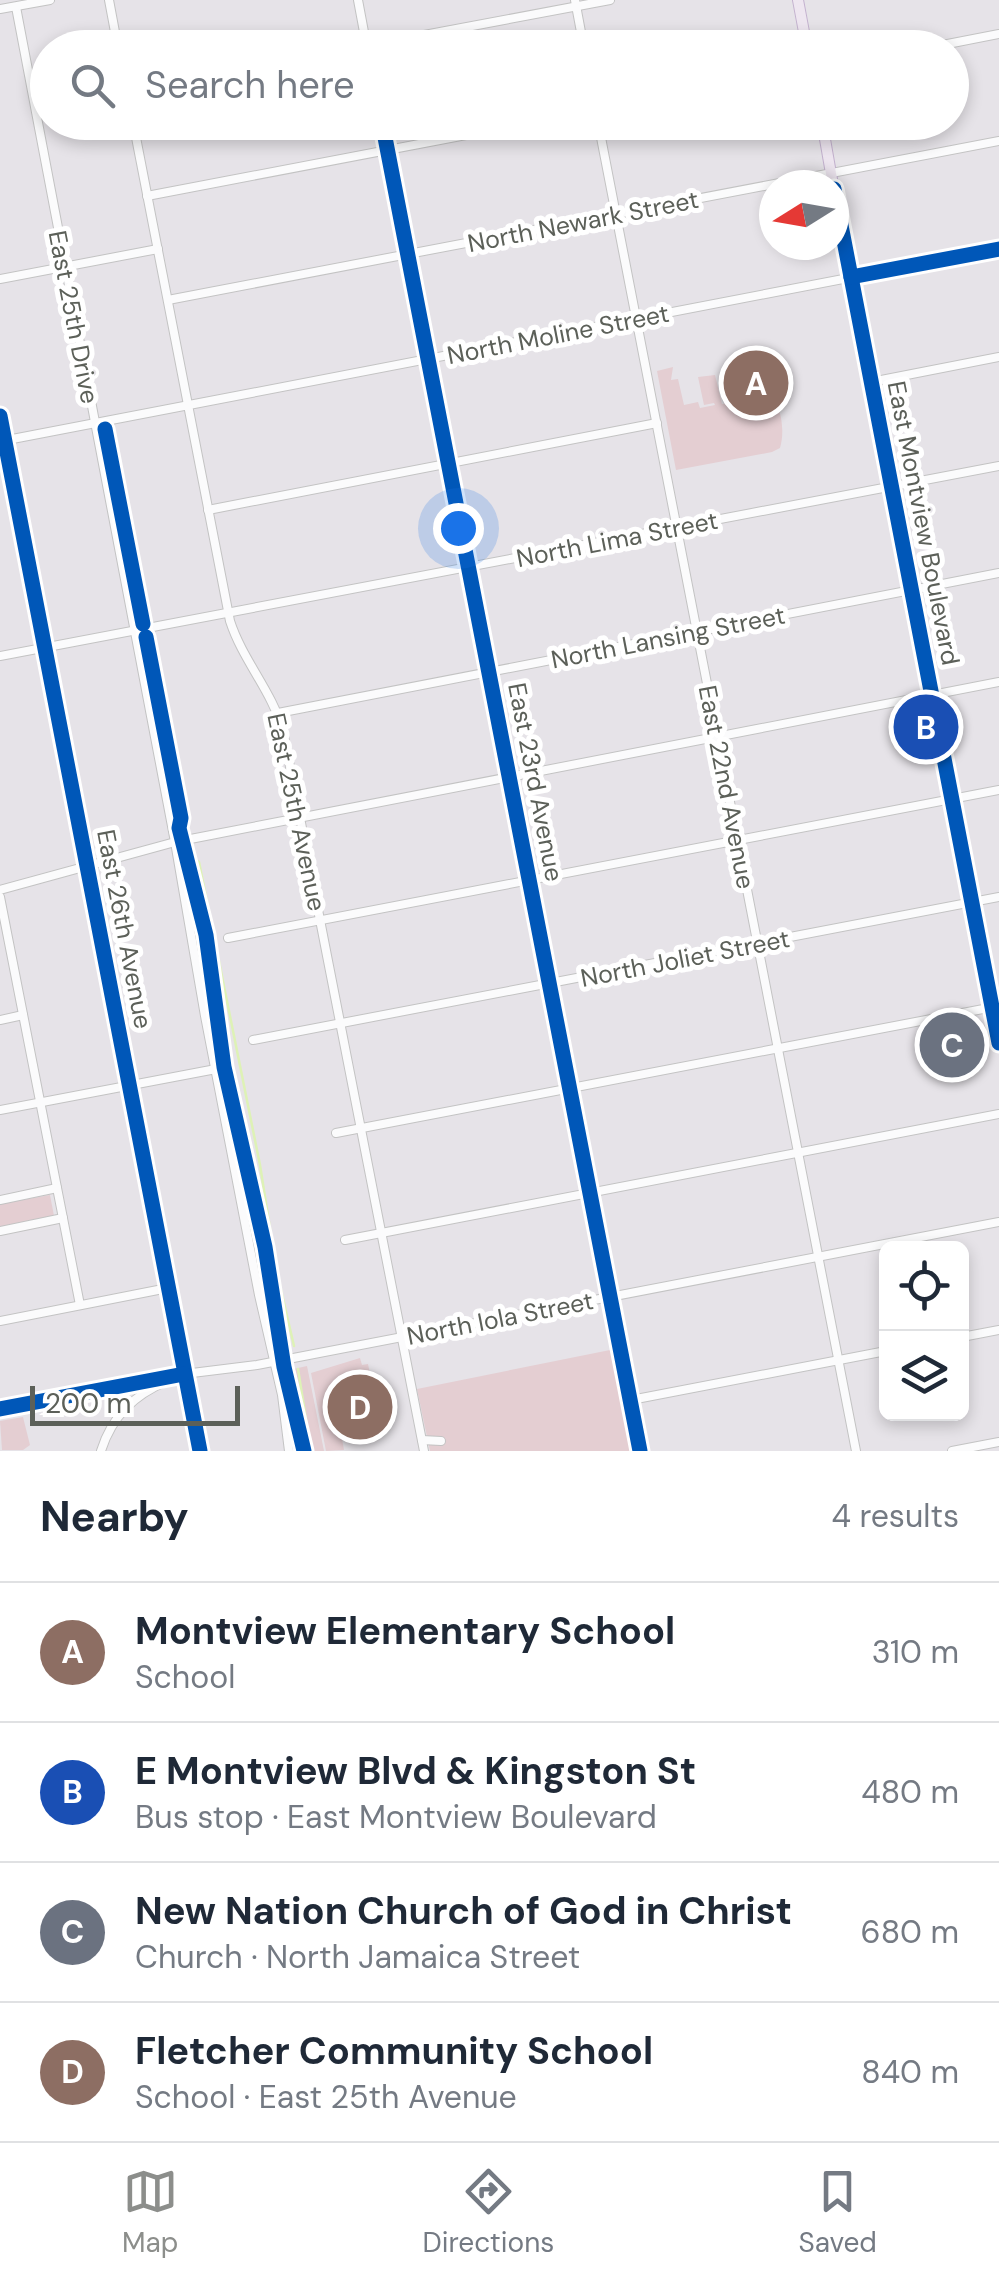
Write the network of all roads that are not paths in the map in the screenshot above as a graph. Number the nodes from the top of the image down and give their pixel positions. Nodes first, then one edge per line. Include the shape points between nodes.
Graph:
1 (50, 0) edge
2 (109, 0) edge
3 (358, 0) edge
4 (610, 0) edge
5 (798, 0) edge
6 (575, 3) edge
7 (16, 6) junction
8 (0, 9) edge
9 (115, 30) edge
10 (364, 30) edge
11 (444, 30) edge
12 (580, 30) edge
13 (804, 30) edge
14 (999, 34) edge
15 (969, 40) edge
16 (30, 82) edge
17 (41, 140) edge
18 (136, 140) edge
19 (385, 140) edge
20 (440, 140) edge
21 (601, 140) edge
22 (825, 140) edge
23 (999, 141) edge
24 (387, 150) junction
25 (831, 170) edge
26 (849, 178) edge
27 (759, 193) edge
28 (147, 196) junction
29 (616, 215) junction
30 (158, 250) junction
31 (999, 250) edge
32 (408, 255) junction
33 (848, 260) edge
34 (64, 266) junction
35 (851, 278) junction
36 (0, 279) edge
37 (168, 300) junction
38 (636, 319) junction
39 (999, 357) edge
40 (428, 360) junction
41 (872, 382) junction
42 (188, 406) junction
43 (0, 416) edge
44 (657, 422) junction
45 (94, 424) junction
46 (2, 441) edge
47 (448, 464) junction
48 (999, 466) edge
49 (892, 487) junction
50 (208, 510) junction
51 (677, 526) junction
52 (469, 568) junction
53 (999, 574) edge
54 (912, 590) junction
55 (229, 614) junction
56 (134, 631) junction
57 (697, 632) junction
58 (45, 648) junction
59 (0, 656) edge
60 (489, 672) junction
61 (999, 682) edge
62 (932, 695) junction
63 (278, 713) junction
64 (718, 737) junction
65 (509, 777) junction
66 (999, 790) edge
67 (952, 799) junction
68 (300, 818) junction
69 (738, 840) junction
70 (175, 842) junction
71 (87, 866) junction
72 (530, 880) junction
73 (0, 893) edge
74 (999, 897) edge
75 (972, 902) junction
76 (320, 920) junction
77 (228, 938) dead end
78 (758, 944) junction
79 (12, 960) junction
80 (0, 964) edge
81 (550, 984) junction
82 (996, 1007) edge
83 (23, 1015) junction
84 (0, 1020) edge
85 (341, 1024) junction
86 (253, 1040) dead end
87 (999, 1043) edge
88 (778, 1048) junction
89 (216, 1069) junction
90 (129, 1086) junction
91 (570, 1088) junction
92 (40, 1102) junction
93 (0, 1110) edge
94 (999, 1114) edge
95 (361, 1128) junction
96 (336, 1133) dead end
97 (798, 1153) junction
98 (57, 1188) junction
99 (590, 1192) junction
100 (0, 1200) edge
101 (63, 1218) junction
102 (999, 1222) edge
103 (0, 1231) edge
104 (382, 1233) junction
105 (345, 1240) dead end
106 (818, 1256) junction
107 (168, 1288) junction
108 (610, 1296) junction
109 (80, 1305) junction
110 (0, 1320) edge
111 (999, 1330) edge
112 (402, 1336) junction
113 (969, 1336) edge
114 (879, 1353) edge
115 (839, 1361) junction
116 (276, 1362) junction
117 (184, 1374) junction
118 (630, 1400) junction
119 (0, 1409) edge
120 (422, 1440) junction
121 (441, 1441) dead end
122 (999, 1442) edge
123 (101, 1451) edge
124 (200, 1451) edge
125 (289, 1451) edge
126 (424, 1451) edge
127 (640, 1451) edge
128 (856, 1451) edge
129 (952, 1451) edge

1 - 7 street
2 - 9 street
3 - 10 street
4 - 6 street
5 - 13 main road
6 - 11 street
6 - 12 street
7 - 8 street
7 - 16 street, East 25th Drive
14 - 15 street
17 - 34 street, East 25th Drive
18 - 28 street, East 25th Avenue
19 - 24 street, East 23rd Avenue
20 - 24 street
21 - 29 street, East 22nd Avenue
22 - 25 main road, East Montview Boulevard
23 - 26 street, North Newark Street
24 - 28 street
24 - 32 street, East 23rd Avenue
27 - 29 street, North Newark Street
28 - 30 street, East 25th Avenue
29 - 32 street, North Newark Street
29 - 38 street, East 22nd Avenue
30 - 34 street
30 - 37 street, East 25th Avenue
31 - 35 street, North Moline Street
32 - 37 street, North Newark Street
32 - 40 street, East 23rd Avenue
33 - 35 main road, East Montview Boulevard
34 - 36 street
34 - 45 street, East 25th Drive
35 - 38 street, North Moline Street
35 - 41 main road, East Montview Boulevard
37 - 42 street, East 25th Avenue
38 - 40 street, North Moline Street
38 - 44 street, East 22nd Avenue
39 - 41 street
40 - 42 street, North Moline Street
40 - 47 street, East 23rd Avenue
41 - 49 main road, East Montview Boulevard
42 - 45 street, North Moline Street
42 - 50 street, East 25th Avenue
43 - 46 street, East 26th Avenue
44 - 47 street
44 - 51 street, East 22nd Avenue
45 - 46 street, North Moline Street
45 - 56 street, East 25th Drive
46 - 58 street, East 26th Avenue
47 - 50 street
47 - 52 street, East 23rd Avenue
48 - 49 street, North Lima Street
49 - 51 street, North Lima Street
49 - 54 main road, East Montview Boulevard
50 - 55 street, East 25th Avenue
51 - 52 street, North Lima Street
51 - 57 street, East 22nd Avenue
52 - 55 street, North Lima Street
52 - 60 street, East 23rd Avenue
53 - 54 street, North Lansing Street
54 - 57 street, North Lansing Street
54 - 62 main road, East Montview Boulevard
55 - 56 street, North Lima Street
55 - 63 street, East 25th Avenue
56 - 58 street, North Lima Street
56 - 70 street, East 25th Drive
57 - 60 street, North Lansing Street
57 - 64 street, East 22nd Avenue
58 - 59 street, North Lima Street
58 - 71 street, East 26th Avenue
60 - 63 street, North Lansing Street
60 - 65 street, East 23rd Avenue
61 - 62 street
62 - 64 street
62 - 67 main road, East Montview Boulevard
63 - 68 street, East 25th Avenue
64 - 65 street
64 - 69 street, East 22nd Avenue
65 - 68 street
65 - 72 street, East 23rd Avenue
66 - 67 street
67 - 69 street
67 - 75 main road, East Montview Boulevard
68 - 70 street
68 - 76 street, East 25th Avenue
69 - 72 street
69 - 78 street, East 22nd Avenue
70 - 71 street
70 - 89 street, East 25th Drive
71 - 73 street
71 - 90 street, East 26th Avenue
72 - 76 street
72 - 81 street, East 23rd Avenue
73 - 79 street
74 - 75 street, North Joliet Street
75 - 78 street, North Joliet Street
75 - 82 main road, East Montview Boulevard
76 - 77 street
76 - 85 street, East 25th Avenue
78 - 81 street, North Joliet Street
78 - 88 street, East 22nd Avenue
79 - 80 street
79 - 83 street
81 - 85 street, North Joliet Street
81 - 91 street, East 23rd Avenue
82 - 87 main road, East Montview Boulevard
82 - 88 street
83 - 84 street
83 - 92 street
85 - 86 street, North Joliet Street
85 - 95 street, East 25th Avenue
88 - 91 street
88 - 97 street, East 22nd Avenue
89 - 90 street
89 - 116 street, East 25th Drive
90 - 92 street
90 - 107 street, East 26th Avenue
91 - 95 street
91 - 99 street, East 23rd Avenue
92 - 93 street
92 - 98 street
94 - 97 street
95 - 96 street
95 - 104 street, East 25th Avenue
97 - 99 street
97 - 106 street, East 22nd Avenue
98 - 100 street
98 - 101 street
99 - 104 street
99 - 108 street, East 23rd Avenue
101 - 103 street
101 - 109 street
102 - 106 street, North Iola Street
104 - 105 street
104 - 112 street, East 25th Avenue
106 - 108 street, North Iola Street
106 - 115 street, East 22nd Avenue
107 - 109 street
107 - 117 street, East 26th Avenue
108 - 112 street, North Iola Street
108 - 118 street, East 23rd Avenue
109 - 110 street
111 - 113 street
112 - 116 street, North Iola Street
112 - 120 street, East 25th Avenue
114 - 115 street
115 - 118 street
115 - 128 street, East 22nd Avenue
116 - 117 street, North Iola Street
116 - 125 street, East 25th Drive
117 - 119 street, North Iola Street
117 - 123 street via 129,1403
117 - 124 street, East 26th Avenue
118 - 127 street, East 23rd Avenue
120 - 121 street
120 - 126 street, East 25th Avenue
122 - 129 street

